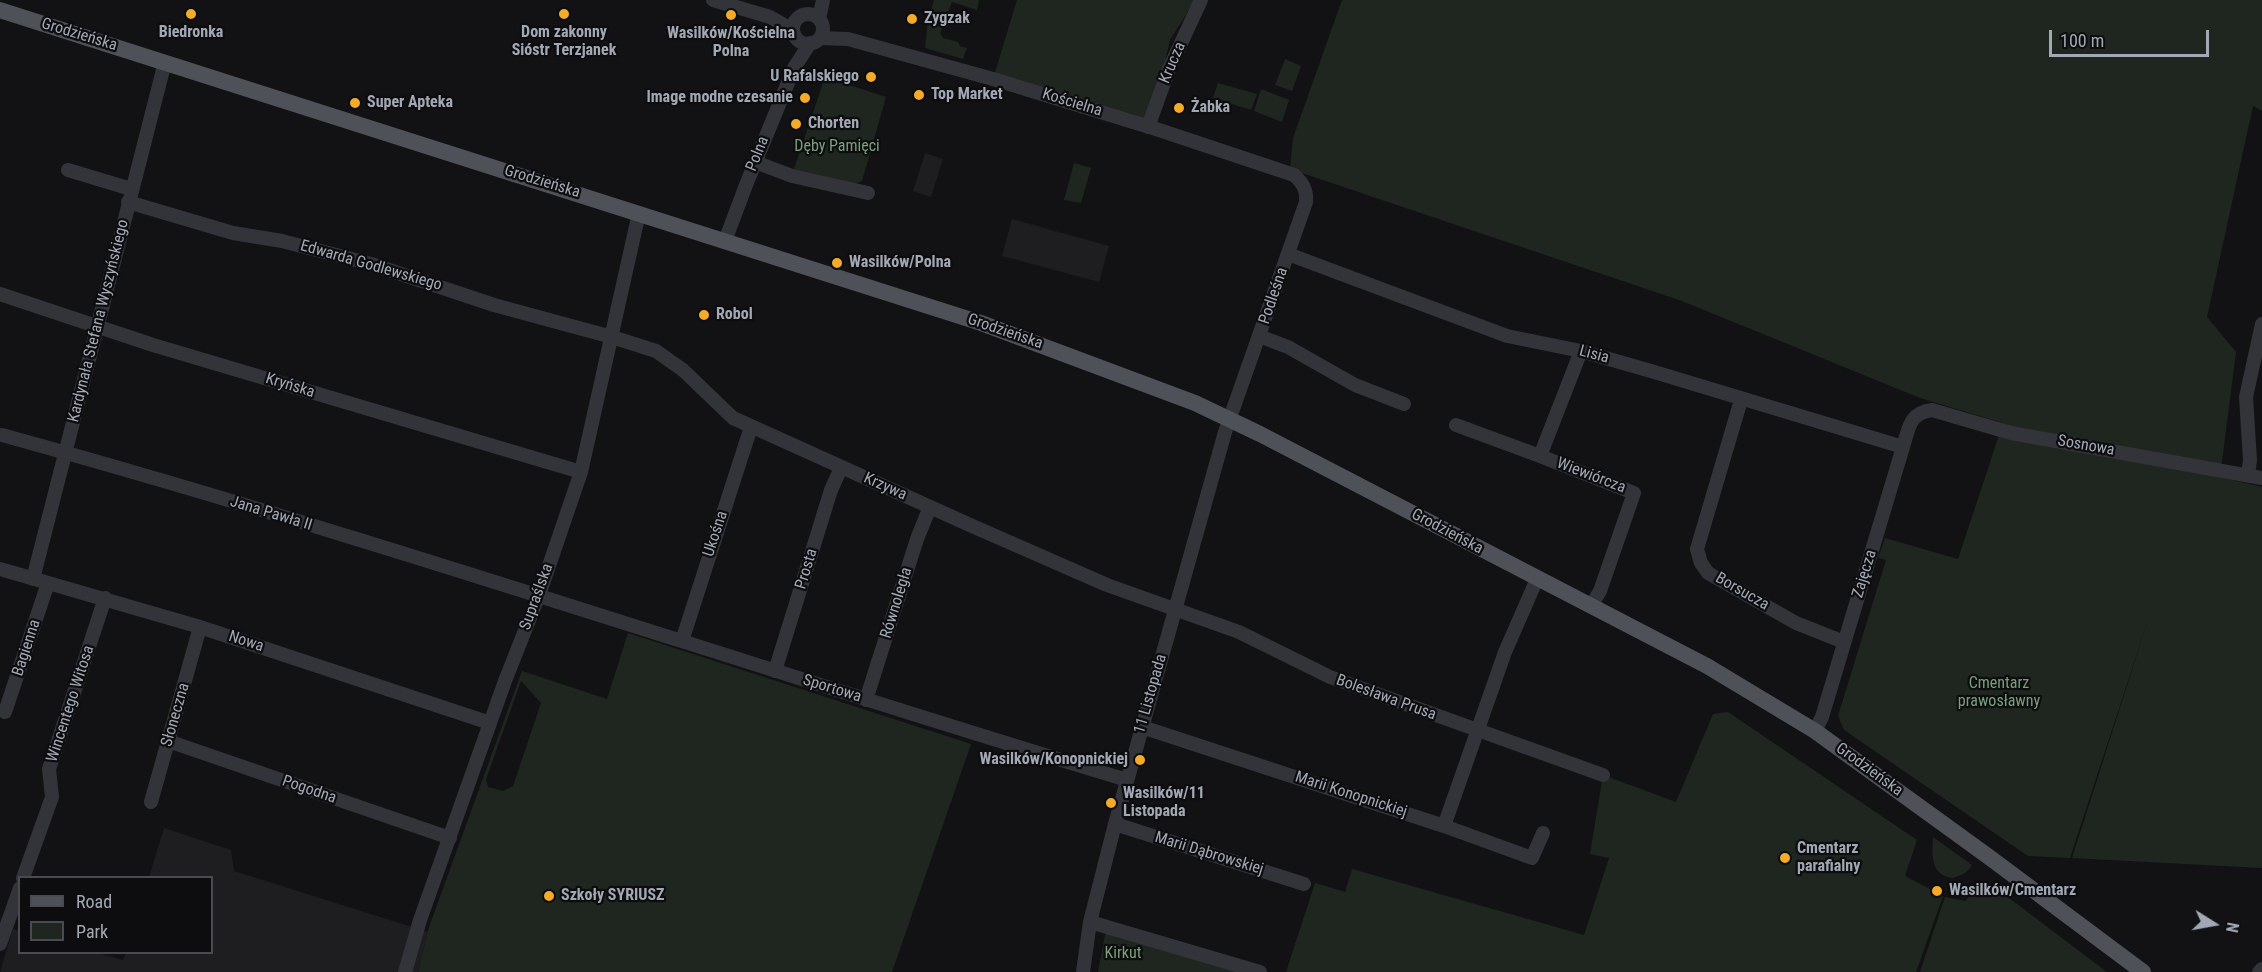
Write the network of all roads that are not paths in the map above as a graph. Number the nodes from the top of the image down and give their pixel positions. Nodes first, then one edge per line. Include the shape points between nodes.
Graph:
1 (713, 0) edge
2 (814, 0) edge
3 (823, 0) edge
4 (1200, 0) edge
5 (0, 10) edge
6 (808, 28) junction
7 (165, 62) junction
8 (1148, 127) junction
9 (755, 162) junction
10 (68, 170) dead end
11 (1294, 175) joint
12 (868, 193) dead end
13 (130, 196) junction
14 (639, 213) junction
15 (726, 241) junction
16 (1288, 254) junction
17 (0, 294) edge
18 (2262, 324) edge
19 (96, 328) junction
20 (1259, 336) junction
21 (612, 337) junction
22 (1581, 351) junction
23 (1741, 400) junction
24 (1404, 404) dead end
25 (1913, 416) joint
26 (1229, 419) junction
27 (1456, 424) dead end
28 (751, 427) junction
29 (2, 435) dead end
30 (1903, 447) junction
31 (67, 453) junction
32 (1540, 456) junction
33 (841, 468) junction
34 (581, 472) junction
35 (2255, 476) edge
36 (930, 507) junction
37 (0, 569) edge
38 (33, 579) junction
39 (1537, 579) junction
40 (48, 583) junction
41 (538, 595) junction
42 (105, 598) junction
43 (1591, 606) junction
44 (1176, 609) junction
45 (200, 627) junction
46 (682, 641) junction
47 (1844, 642) junction
48 (775, 671) junction
49 (866, 700) junction
50 (5, 712) dead end
51 (490, 723) junction
52 (1142, 728) junction
53 (1477, 731) junction
54 (1815, 731) junction
55 (168, 741) junction
56 (1603, 775) dead end
57 (1127, 780) junction
58 (151, 802) dead end
59 (1114, 824) junction
60 (1444, 826) junction
61 (1543, 833) dead end
62 (450, 838) junction
63 (24, 876) edge
64 (1304, 884) dead end
65 (18, 894) edge
66 (1090, 922) junction
67 (0, 944) edge
68 (405, 972) edge
69 (1083, 972) edge
70 (1260, 972) edge
71 (2143, 972) edge

1 - 6 street, Kościelna
2 - 6 street, Polna
3 - 6 street, Polna
4 - 8 street, Krucza
5 - 7 main road, Grodzieńska
6 - 8 street, Kościelna
6 - 9 street, Polna via 794,55 794,68
7 - 13 street, Kardynała Stefana Wyszyńskiego
7 - 14 main road, Grodzieńska
8 - 11 street, Kościelna
9 - 12 street via 792,176
9 - 15 street, Polna
10 - 13 street, Edwarda Godlewskiego
11 - 16 street, Podleśna via 1304,186 1306,202
13 - 19 street, Kardynała Stefana Wyszyńskiego
13 - 21 street, Edwarda Godlewskiego via 233,233 362,262 494,305
14 - 15 main road, Grodzieńska
14 - 21 street, Supraślska
15 - 26 main road, Grodzieńska via 981,323
16 - 20 street, Podleśna
16 - 22 street, Lisia via 1507,336
17 - 19 street, Kryńska
18 - 35 street via 2246,396 2250,459
19 - 31 street, Kardynała Stefana Wyszyńskiego
19 - 34 street, Kryńska
20 - 24 street via 1288,347 1354,385
20 - 26 street, Podleśna
21 - 28 street, Krzywa via 656,351 683,370 733,418
21 - 34 street, Supraślska
22 - 23 street, Lisia
22 - 32 street, Wiewiórcza
23 - 30 street, Lisia
23 - 47 street, Borsucza via 1697,549 1701,563 1708,573 1796,623
25 - 30 street, Zajęcza
25 - 35 street, Sosnowa via 1932,410 2011,433
26 - 39 main road, Grodzieńska
26 - 44 street, 11 Listopada
27 - 32 street
28 - 33 street, Krzywa
28 - 46 street, Ukośna
29 - 31 street, Jana Pawła II
30 - 47 street, Zajęcza
31 - 38 street, Kardynała Stefana Wyszyńskiego
31 - 41 street, Jana Pawła II
32 - 43 street, Wiewiórcza via 1634,493 1600,591
33 - 36 street, Krzywa
33 - 48 street, Prosta
34 - 41 street, Supraślska
36 - 44 street, Krzywa via 1107,585
36 - 49 street, Równoległa
37 - 38 street, Nowa
38 - 40 street, Nowa
39 - 43 main road, Grodzieńska
39 - 53 street via 1504,652
40 - 42 street, Nowa
40 - 50 street, Bagienna
41 - 46 street, Sportowa
41 - 51 street, Supraślska
42 - 45 street, Nowa
42 - 63 street, Wincentego Witosa via 49,770 52,797
43 - 54 main road, Grodzieńska via 1707,666
44 - 52 street, 11 Listopada
44 - 53 street, Bolesława Prusa via 1239,632 1330,677
45 - 51 street, Nowa
45 - 55 street, Słoneczna
46 - 48 street, Sportowa
47 - 54 street, Zajęcza
48 - 49 street, Sportowa
49 - 57 street, Sportowa
51 - 62 street, Supraślska
52 - 57 street, 11 Listopada
52 - 60 street, Marii Konopnickiej
53 - 56 street, Bolesława Prusa
53 - 60 street
54 - 71 main road, Grodzieńska
55 - 58 street, Słoneczna
55 - 62 street, Pogodna
57 - 59 street, 11 Listopada
59 - 64 street, Marii Dąbrowskiej
59 - 66 street, 11 Listopada
60 - 61 street, Marii Konopnickiej via 1532,858
62 - 68 street, Supraślska
65 - 67 street
66 - 69 street, 11 Listopada
66 - 70 street

